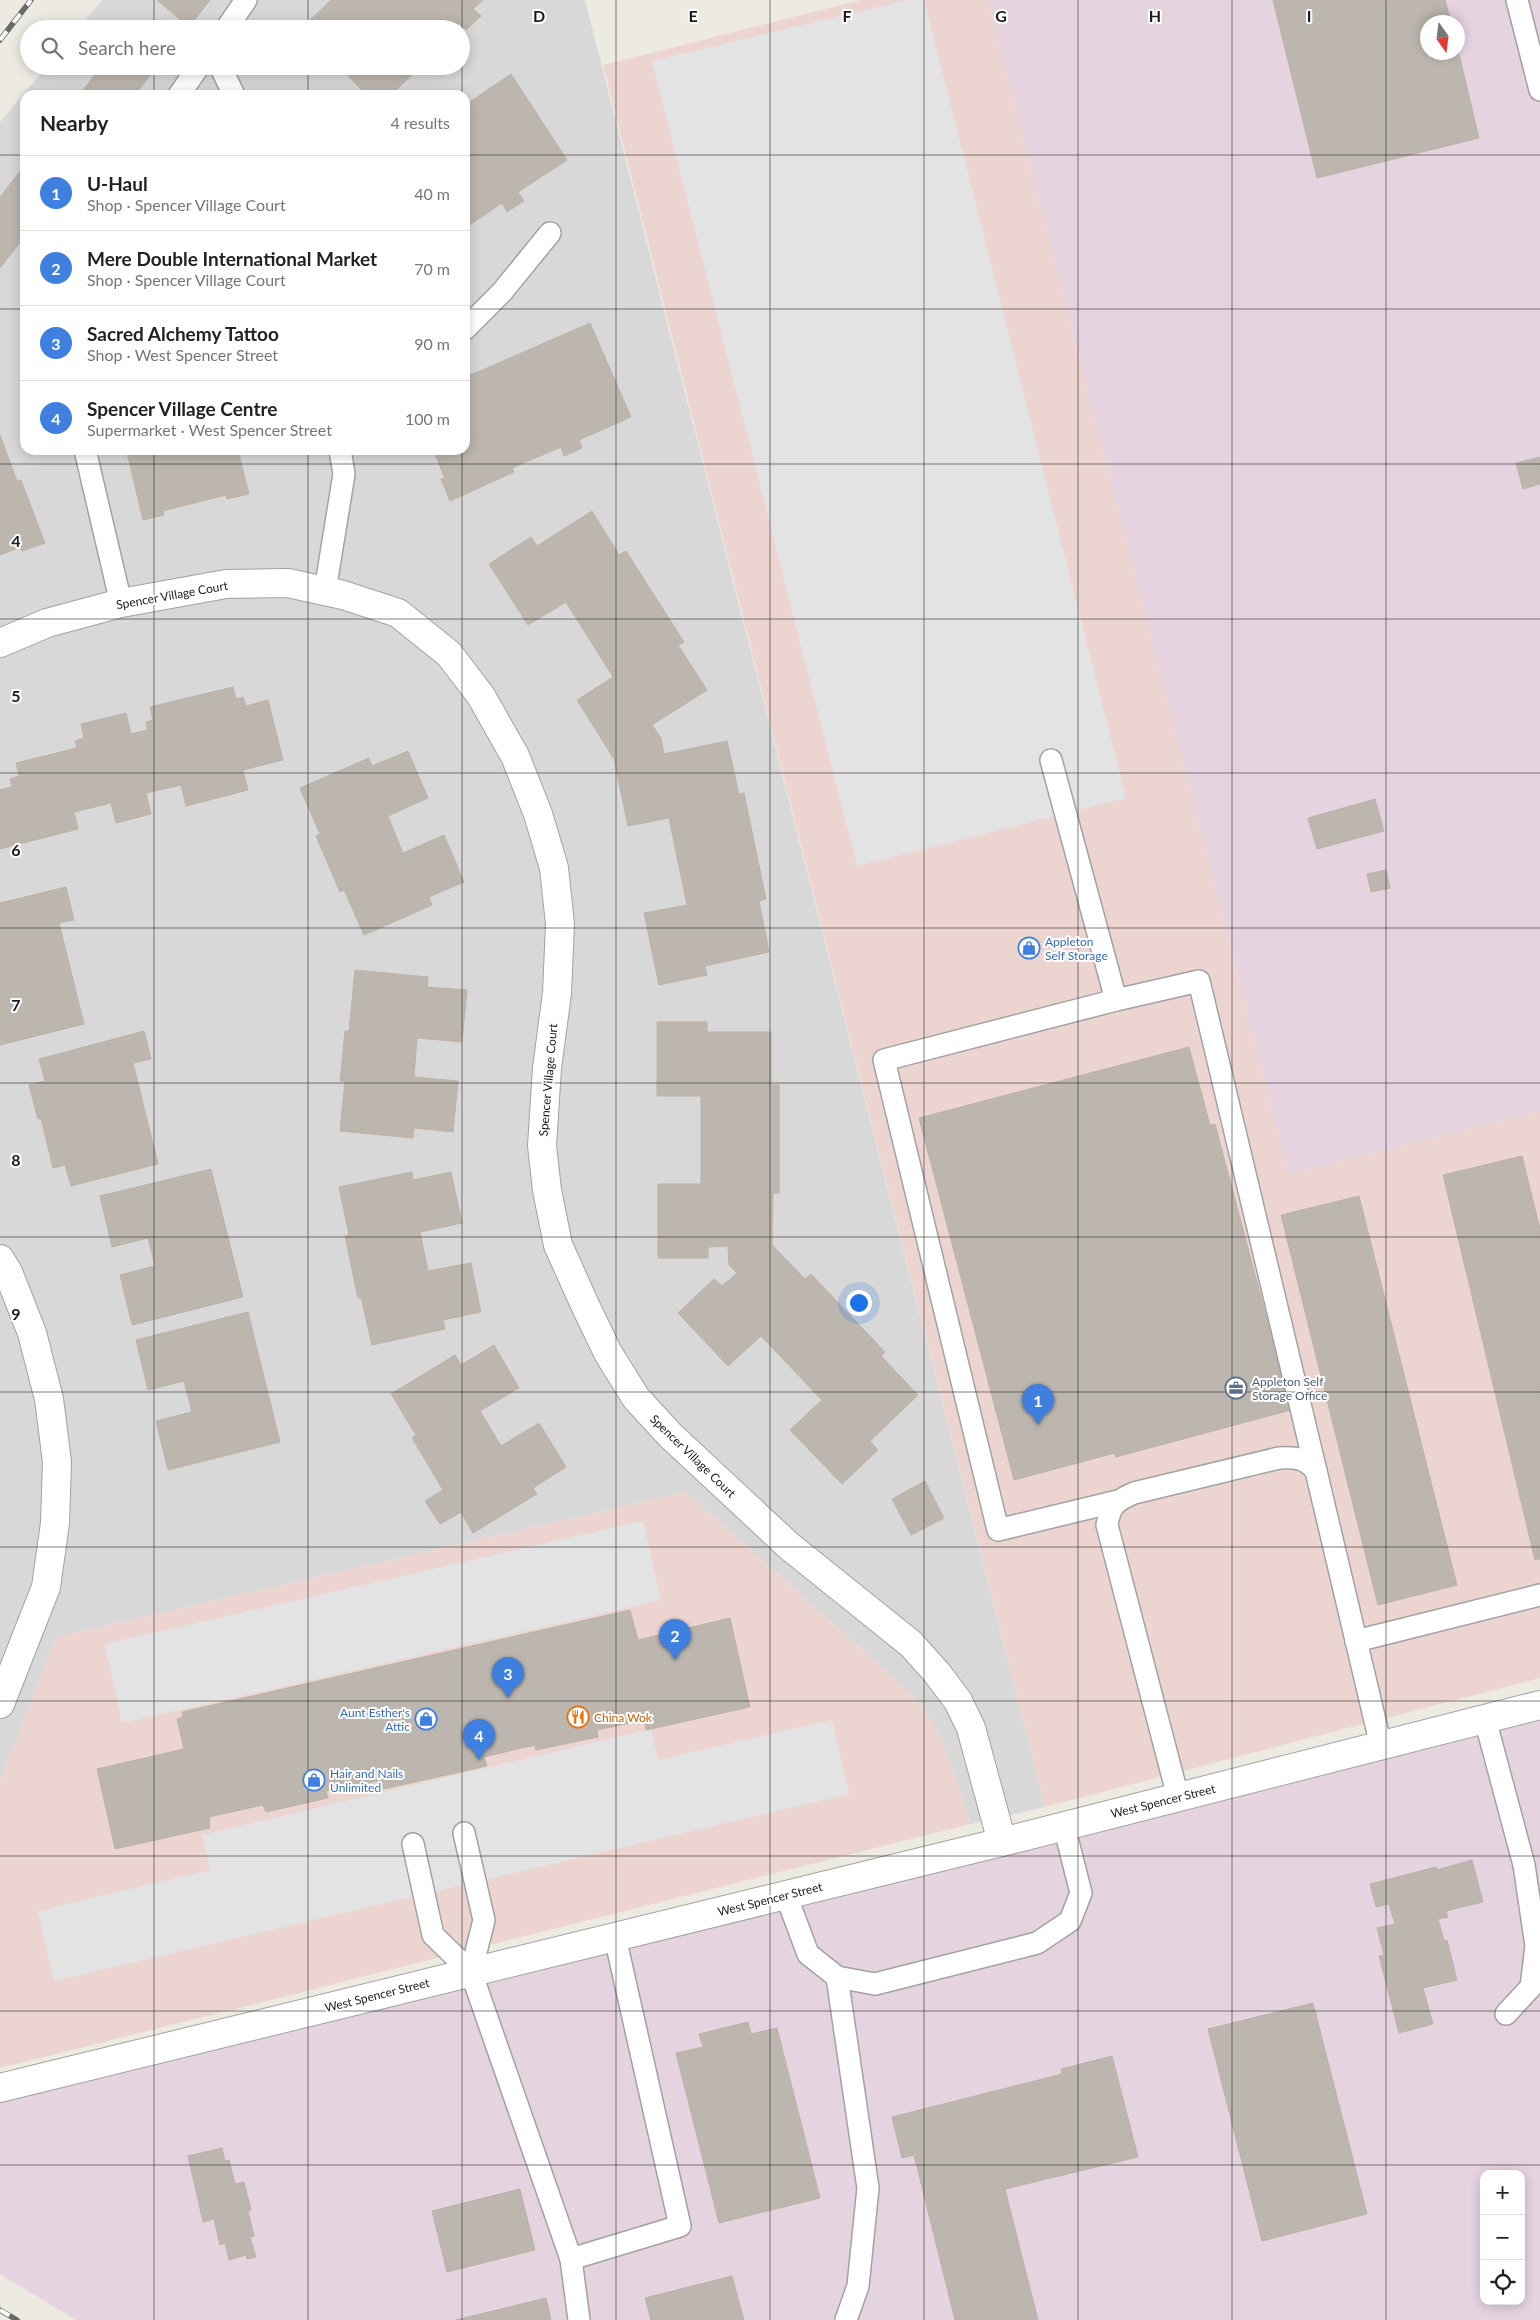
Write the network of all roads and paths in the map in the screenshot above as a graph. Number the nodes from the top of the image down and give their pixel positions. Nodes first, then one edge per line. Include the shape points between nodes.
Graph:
1 (246, 0) edge
2 (1517, 0) edge
3 (232, 20) edge
4 (193, 75) edge
5 (224, 75) edge
6 (183, 90) edge
7 (232, 90) edge
8 (1540, 90) edge
9 (550, 233) dead end
10 (470, 324) edge
11 (86, 455) edge
12 (341, 455) edge
13 (326, 591) junction
14 (121, 603) junction
15 (0, 643) edge
16 (1051, 760) dead end
17 (1116, 1000) junction
18 (0, 1259) edge
19 (1316, 1471) junction
20 (1118, 1501) junction
21 (1540, 1595) edge
22 (1356, 1641) junction
23 (0, 1704) edge
24 (1540, 1705) edge
25 (1485, 1719) junction
26 (1381, 1746) junction
27 (1178, 1797) junction
28 (1064, 1826) junction
29 (464, 1833) dead end
30 (1002, 1842) junction
31 (413, 1844) dead end
32 (786, 1895) junction
33 (615, 1937) junction
34 (471, 1972) junction
35 (837, 1977) junction
36 (1506, 2014) dead end
37 (0, 2088) edge
38 (570, 2259) junction
39 (579, 2320) edge
40 (846, 2320) edge

1 - 3 lane
2 - 8 lane
4 - 6 lane
5 - 7 lane
9 - 10 lane via 502,292
11 - 14 lane
12 - 13 lane via 344,474
13 - 14 street, Spencer Village Court via 288,583 226,584
13 - 30 street, Spencer Village Court via 398,614 449,654 480,696 515,756 538,814 554,868 560,924 557,993 547,1068 542,1146 547,1190 558,1245 608,1353 636,1398 670,1435 789,1546 911,1644 937,1673 958,1701 971,1728
14 - 15 street, Spencer Village Court via 47,623
16 - 17 lane
17 - 19 lane via 1199,981
17 - 20 lane via 884,1060 998,1530
18 - 23 street via 32,1333 49,1399 57,1462 55,1523 46,1587
19 - 20 lane via 1309,1462 1295,1457 1279,1458 1134,1493
19 - 22 lane
20 - 27 lane via 1109,1512 1107,1525
21 - 22 lane
22 - 26 lane
24 - 25 street, West Spencer Street
25 - 26 street, West Spencer Street
25 - 36 lane via 1524,1865 1536,1946 1531,1987
26 - 27 street, West Spencer Street
27 - 28 street, West Spencer Street
28 - 30 street, West Spencer Street
28 - 35 lane via 1081,1893 1070,1920 1037,1943 875,1984
29 - 34 lane via 484,1920
30 - 32 street, West Spencer Street
31 - 34 lane via 434,1935
32 - 33 street, West Spencer Street
32 - 35 lane via 808,1954
33 - 34 street, West Spencer Street
33 - 38 lane via 680,2226
34 - 37 street, West Spencer Street
34 - 38 lane
35 - 40 lane via 868,2188 858,2286
38 - 39 lane

